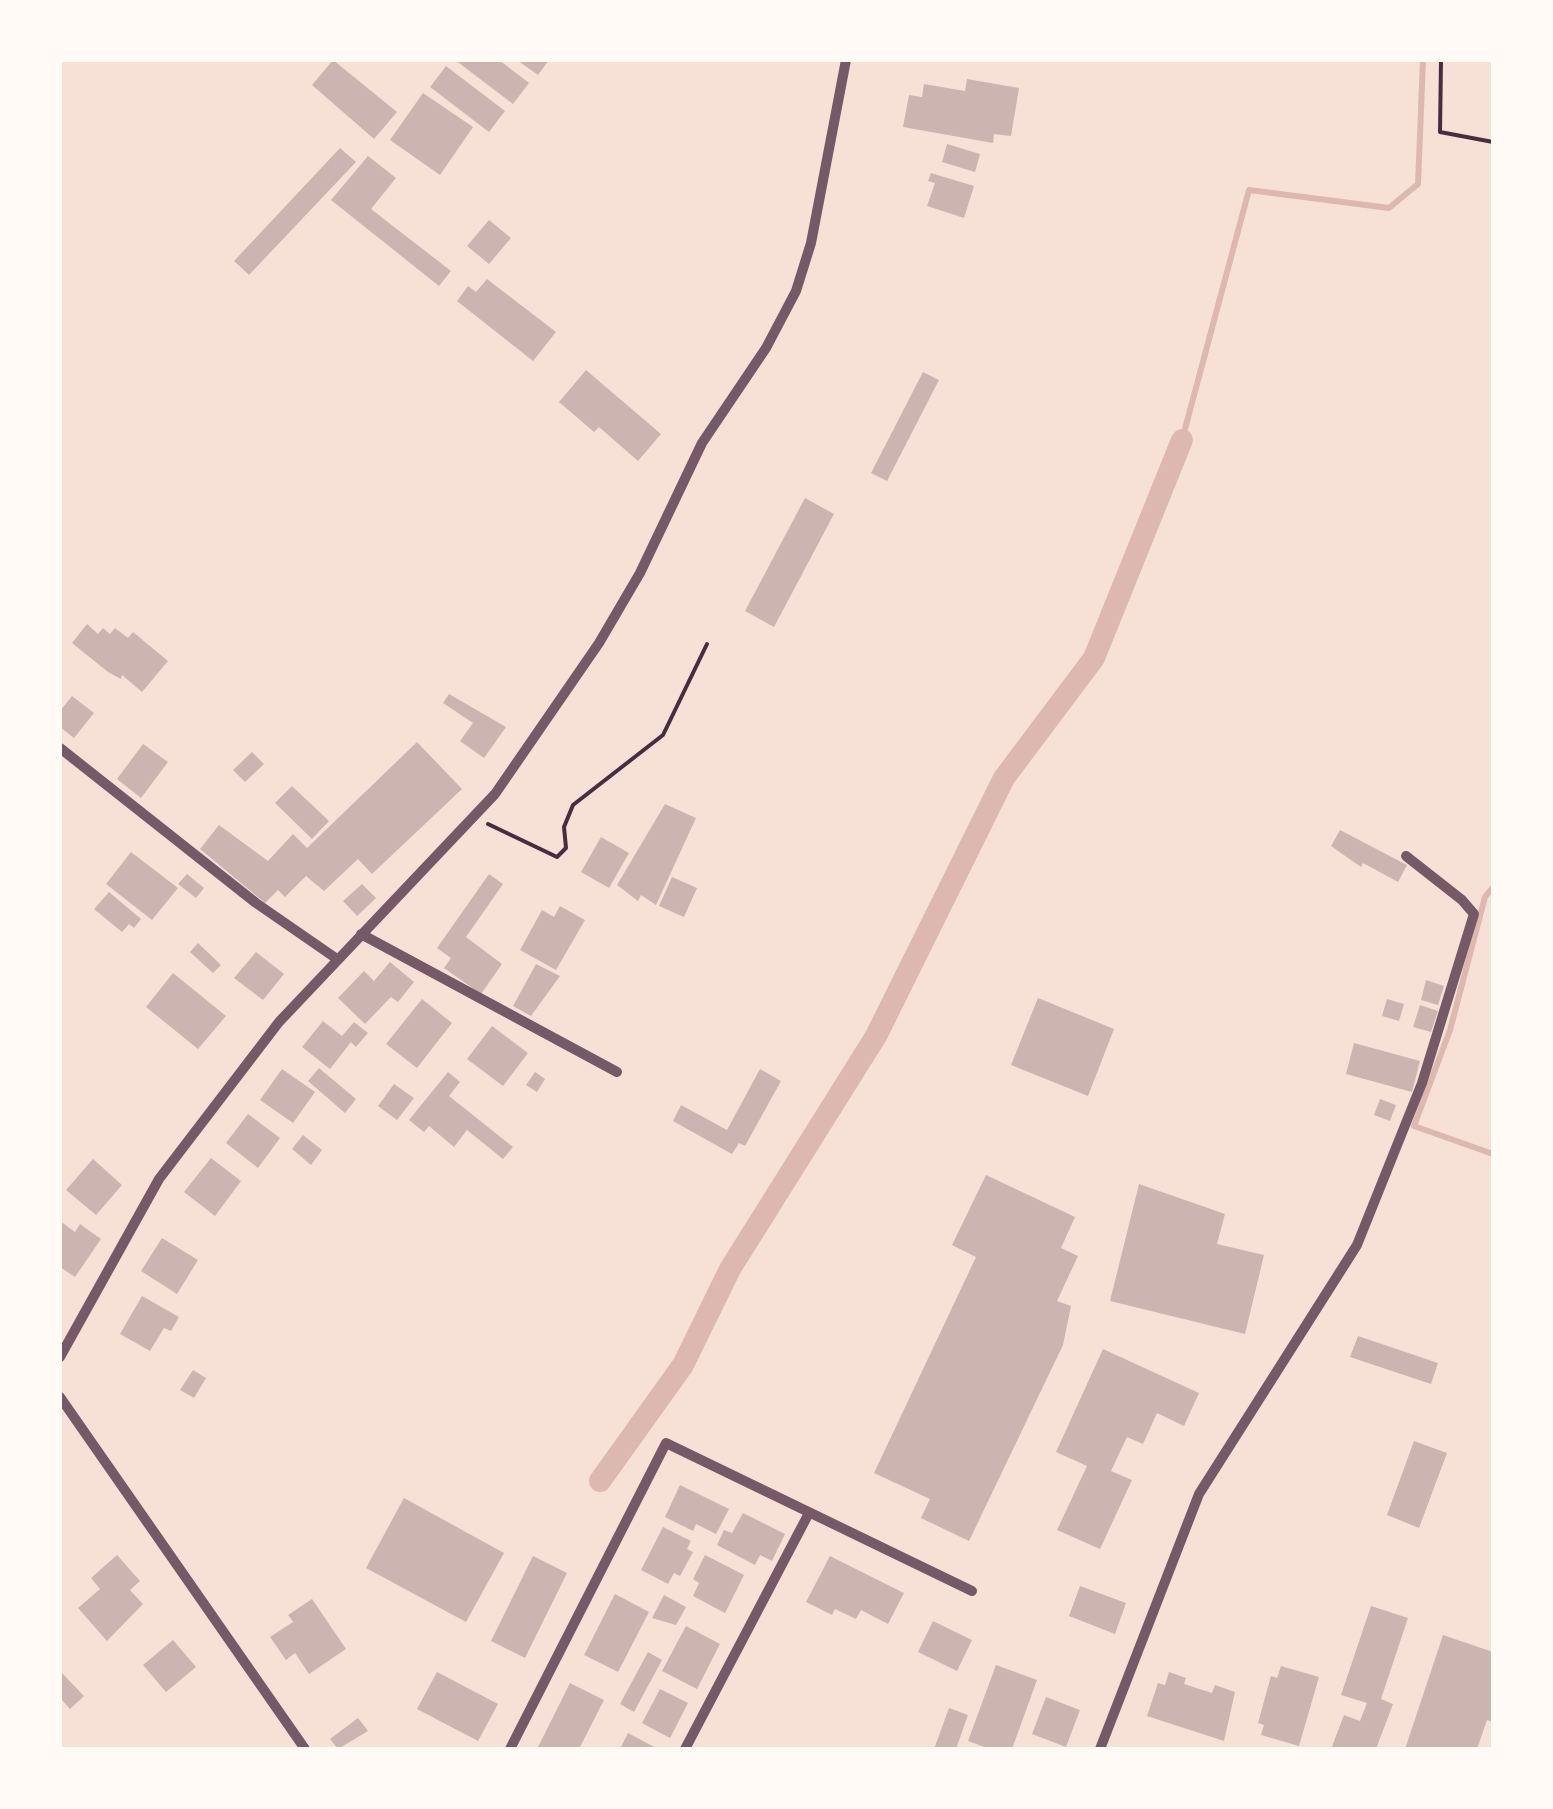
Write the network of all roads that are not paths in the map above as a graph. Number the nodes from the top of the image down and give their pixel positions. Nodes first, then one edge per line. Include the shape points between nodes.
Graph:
1 (846, 60) edge
2 (60, 748) edge
3 (1406, 856) dead end
4 (361, 934) junction
5 (337, 960) junction
6 (616, 1072) dead end
7 (60, 1357) edge
8 (60, 1397) edge
9 (810, 1513) junction
10 (972, 1591) dead end
11 (305, 1749) edge
12 (510, 1749) edge
13 (686, 1749) edge
14 (1100, 1749) edge

1 - 4 street via 811,243 786,312 702,444 599,643 506,781
2 - 5 street
3 - 14 street via 1474,914 1422,1083 1357,1245 1199,1494
4 - 5 street
4 - 6 street
5 - 7 street via 279,1022 159,1179
8 - 11 street
9 - 10 street
9 - 12 street via 666,1443
9 - 13 street

